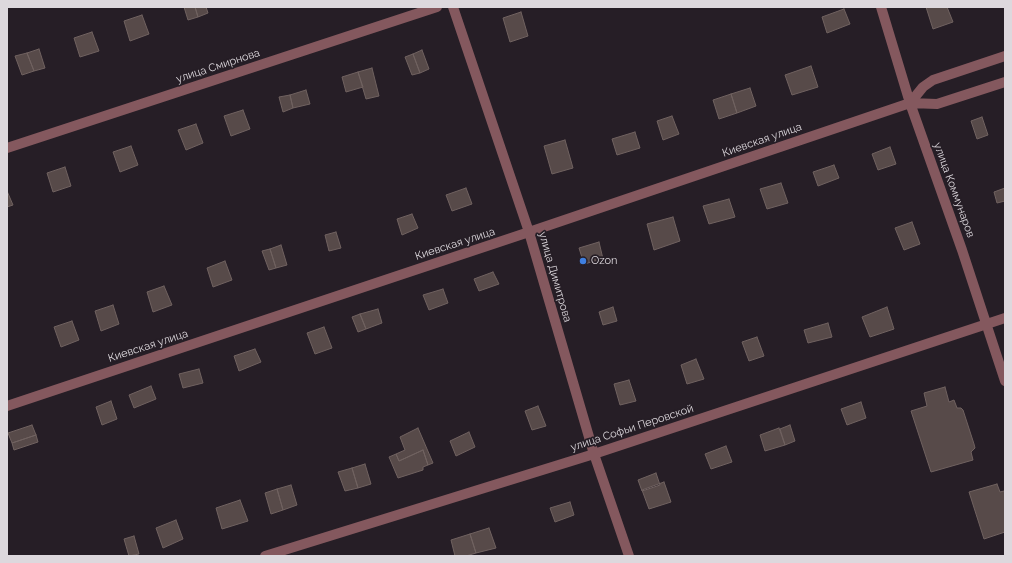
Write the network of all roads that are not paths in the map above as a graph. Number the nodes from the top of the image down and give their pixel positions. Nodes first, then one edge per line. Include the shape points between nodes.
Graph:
1 (437, 7) edge
2 (453, 7) edge
3 (881, 7) edge
4 (1005, 56) edge
5 (1005, 82) edge
6 (910, 103) junction
7 (7, 148) edge
8 (529, 232) junction
9 (1005, 318) edge
10 (986, 324) junction
11 (1005, 381) edge
12 (7, 406) edge
13 (594, 454) junction
14 (265, 556) edge
15 (629, 556) edge

1 - 7 street, улица Смирнова
2 - 8 street, улица Димитрова
3 - 6 street, улица Коммунаров
4 - 6 street via 933,80
5 - 6 street, Киевская улица via 937,104
6 - 8 street, Киевская улица
6 - 10 street, улица Коммунаров
8 - 12 street, Киевская улица
8 - 13 street, улица Димитрова
9 - 10 street, улица Софьи Перовской
10 - 11 street, улица Коммунаров
10 - 13 street, улица Софьи Перовской
13 - 14 street, улица Софьи Перовской
13 - 15 street, улица Димитрова

